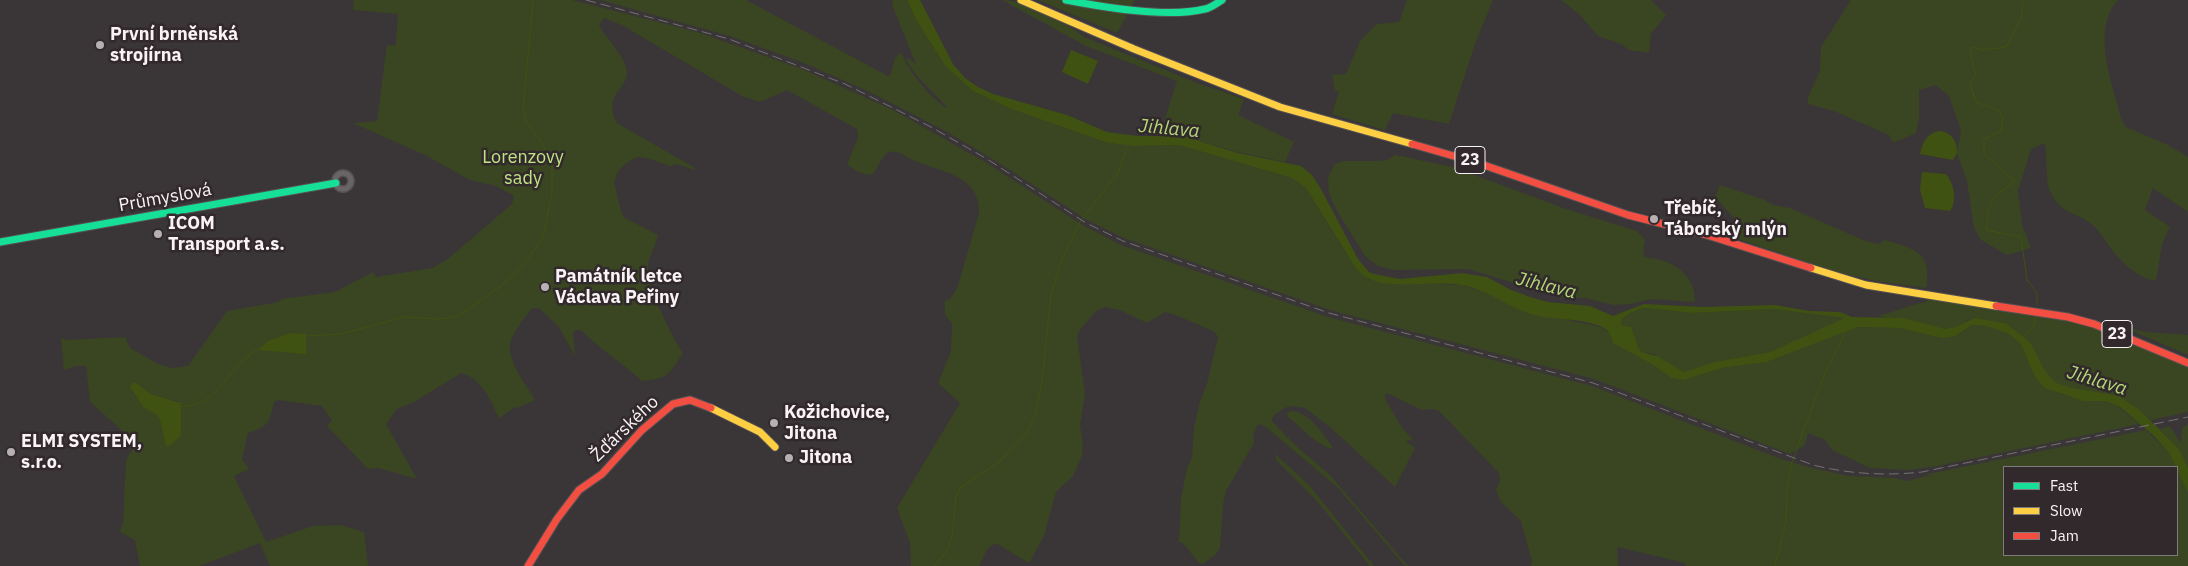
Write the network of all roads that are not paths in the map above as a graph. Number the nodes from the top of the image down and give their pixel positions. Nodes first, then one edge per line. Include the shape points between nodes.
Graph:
1 (1021, 0) edge
2 (1066, 0) edge
3 (1222, 0) edge
4 (336, 183) dead end
5 (0, 242) edge
6 (2188, 363) edge
7 (775, 447) dead end
8 (528, 566) edge

1 - 6 main road, 23 via 1273,105 1478,163 1619,212 1866,285 2028,309 2086,322
2 - 3 main road via 1106,8 1178,12 1206,9
4 - 5 main road, Průmyslová
7 - 8 main road, Žďárského via 760,432 705,405 690,400 673,404 642,430 602,474 579,490

